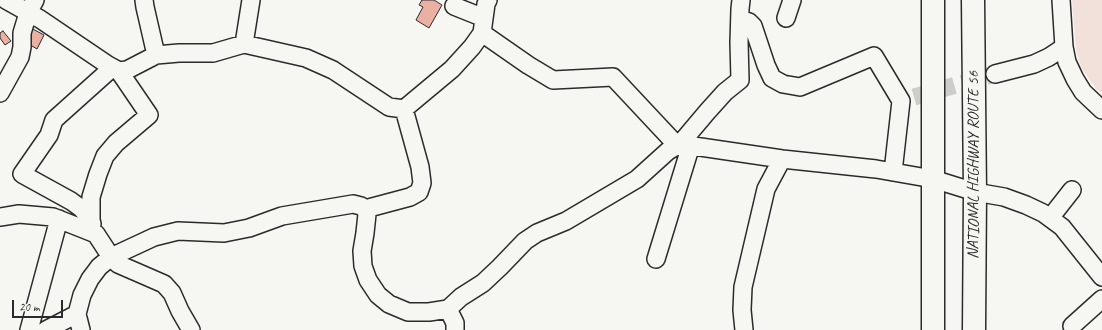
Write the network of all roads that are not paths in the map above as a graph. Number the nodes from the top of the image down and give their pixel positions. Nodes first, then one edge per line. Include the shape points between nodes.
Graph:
1 (6, 0) edge
2 (144, 0) edge
3 (251, 0) edge
4 (488, 0) edge
5 (741, 0) edge
6 (792, 0) edge
7 (933, 0) edge
8 (973, 0) edge
9 (1061, 0) edge
10 (32, 6) edge
11 (454, 6) dead end
12 (786, 18) dead end
13 (740, 19) junction
14 (483, 26) junction
15 (244, 44) junction
16 (1064, 47) junction
17 (156, 55) junction
18 (115, 69) junction
19 (995, 74) tunnel mouth
20 (0, 93) edge
21 (404, 109) junction
22 (1102, 110) edge
23 (686, 145) junction
24 (782, 159) junction
25 (893, 172) junction
26 (933, 179) junction
27 (1072, 190) dead end
28 (975, 192) junction
29 (365, 209) junction
30 (0, 217) edge
31 (1050, 218) junction
32 (58, 219) junction
33 (93, 227) junction
34 (111, 257) junction
35 (656, 259) dead end
36 (1102, 277) edge
37 (1102, 299) edge
38 (448, 309) junction
39 (79, 322) edge
40 (1072, 326) dead end
41 (29, 330) edge
42 (46, 330) edge
43 (191, 330) edge
44 (455, 330) edge
45 (744, 330) edge
46 (934, 330) edge
47 (974, 330) edge

1 - 10 street
2 - 17 street
3 - 15 street
4 - 14 street
5 - 13 street
6 - 12 street
7 - 26 highway
8 - 28 highway, NATIONAL HIGHWAY ROUTE 56
9 - 16 street
10 - 18 street via 40,18
10 - 20 street via 22,33 20,57
11 - 14 street
13 - 23 street via 740,80 725,92
13 - 25 street via 753,26 772,78 783,84 800,87 874,56 908,99
14 - 21 street via 472,47 452,69
14 - 23 street via 528,65 553,80 613,77 672,140
15 - 17 street via 213,53
15 - 21 street via 306,58 334,70 389,107
16 - 19 street via 1034,64
16 - 22 street via 1074,79 1083,92
17 - 18 street via 127,70
18 - 33 street via 149,115 116,143 105,156 91,198
18 - 33 street via 54,120 49,135 22,174 82,209
21 - 29 street via 420,167 422,182 419,192 410,198
23 - 24 street
23 - 35 street
23 - 38 street via 668,151 637,179 525,241 483,283
24 - 25 street
24 - 45 street via 766,189 743,287
25 - 26 street
26 - 28 street
26 - 46 highway
27 - 31 street
28 - 31 street via 1004,197
28 - 47 highway, NATIONAL HIGHWAY ROUTE 56
29 - 34 street via 353,204 282,216 249,228 224,233 178,231 154,237
29 - 38 street via 367,214 362,251 363,266 378,296 408,312
30 - 32 street via 19,214
31 - 36 street via 1062,227
32 - 33 street
32 - 41 street
33 - 34 street
34 - 39 street via 99,267 82,295
34 - 43 street via 118,264 164,284 172,293
37 - 40 street
38 - 44 street via 455,323
39 - 42 street

